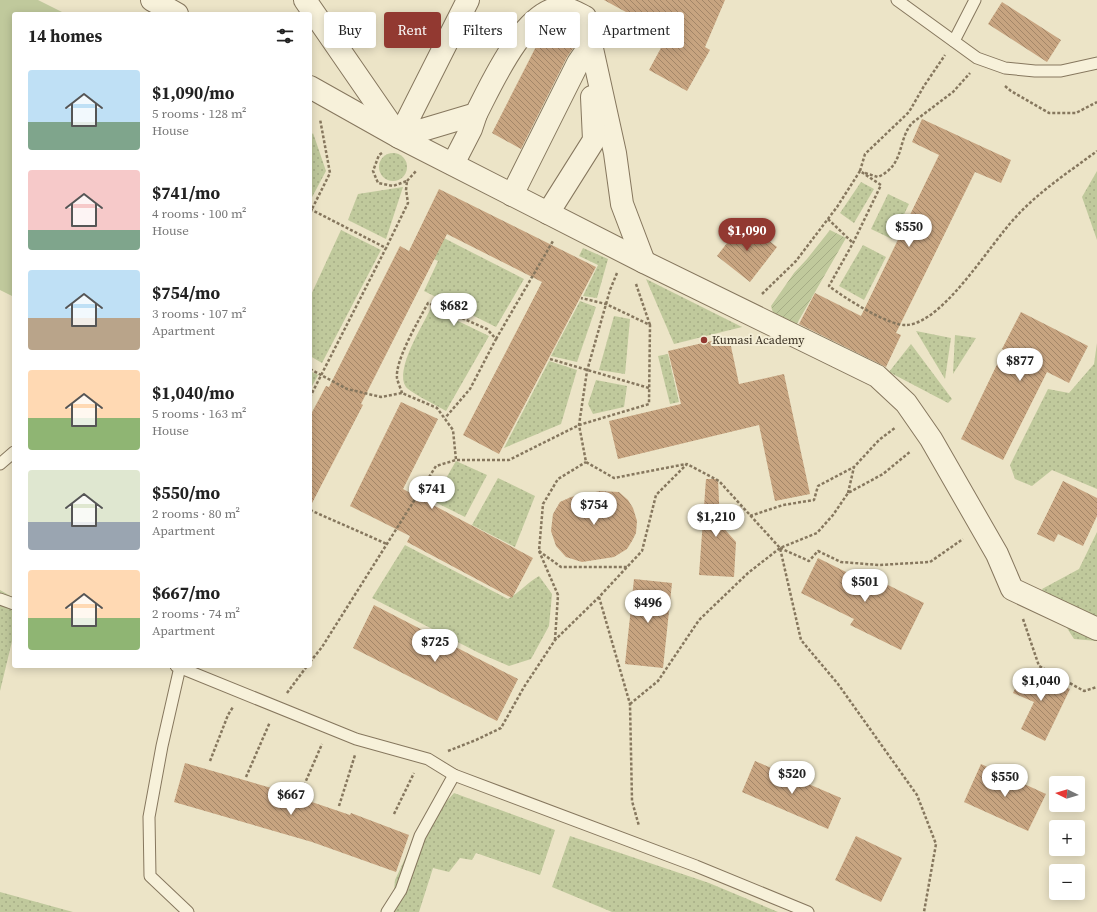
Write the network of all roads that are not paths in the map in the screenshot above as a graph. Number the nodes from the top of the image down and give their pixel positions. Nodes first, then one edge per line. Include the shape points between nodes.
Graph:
1 (152, 0) edge
2 (305, 0) edge
3 (468, 0) edge
4 (897, 0) edge
5 (975, 0) edge
6 (173, 12) edge
7 (588, 30) edge
8 (954, 42) junction
9 (588, 48) edge
10 (591, 48) edge
11 (592, 48) edge
12 (1097, 63) edge
13 (313, 89) edge
14 (476, 114) junction
15 (399, 137) junction
16 (453, 164) junction
17 (512, 194) junction
18 (556, 217) junction
19 (635, 258) junction
20 (12, 454) edge
21 (0, 464) edge
22 (0, 599) edge
23 (12, 603) edge
24 (1097, 628) edge
25 (178, 668) edge
26 (180, 668) edge
27 (454, 775) junction
28 (188, 912) edge
29 (387, 912) edge
30 (808, 912) edge

1 - 6 street
2 - 15 street
3 - 15 street
4 - 8 lane
5 - 8 lane
7 - 14 street via 585,17 563,8 544,12 511,47
8 - 12 lane via 977,58 1005,68 1061,71
9 - 17 street via 578,63
10 - 18 street via 594,140
11 - 19 street
13 - 15 street
14 - 15 street
14 - 16 street
15 - 16 street
16 - 17 street
17 - 18 street
18 - 19 street
19 - 24 street via 877,376 906,403 927,432 997,554 1012,589
20 - 21 lane
22 - 23 lane
25 - 28 lane via 149,816 150,876
26 - 27 lane via 356,739 428,759
27 - 29 lane via 420,836 401,890
27 - 30 lane via 644,846

